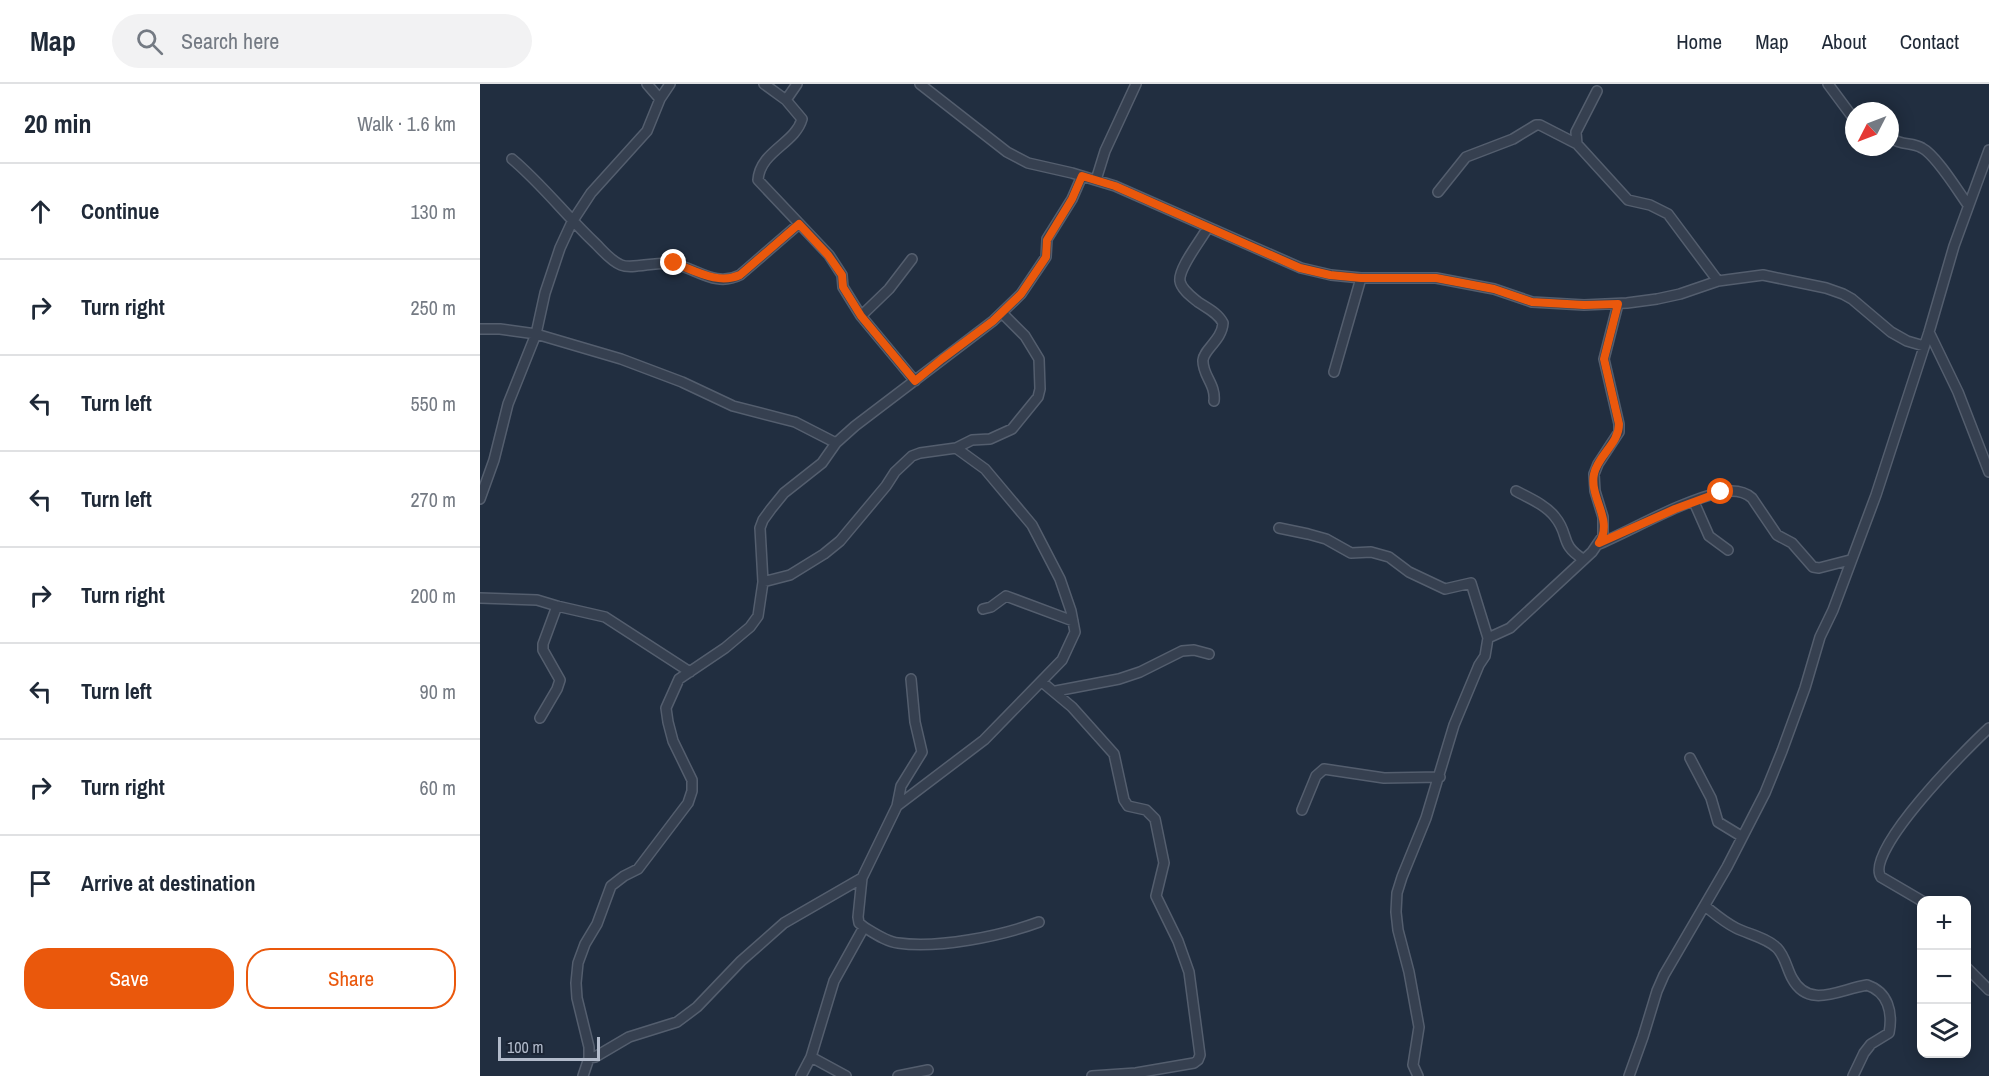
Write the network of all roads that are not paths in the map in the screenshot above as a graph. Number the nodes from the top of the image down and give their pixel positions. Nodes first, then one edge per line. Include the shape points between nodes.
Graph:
1 (647, 84) edge
2 (670, 84) edge
3 (764, 84) edge
4 (797, 84) edge
5 (920, 84) edge
6 (1136, 84) edge
7 (1831, 86) edge
8 (1597, 91) dead end
9 (660, 99) junction
10 (786, 100) junction
11 (1845, 106) edge
12 (1899, 143) edge
13 (1577, 144) junction
14 (1989, 150) edge
15 (512, 159) dead end
16 (1082, 176) junction
17 (1096, 180) junction
18 (1438, 192) dead end
19 (1968, 205) junction
20 (572, 222) junction
21 (799, 224) junction
22 (1208, 227) junction
23 (912, 259) dead end
24 (1361, 278) junction
25 (1718, 280) junction
26 (1618, 304) junction
27 (1002, 313) junction
28 (861, 316) junction
29 (480, 329) edge
30 (1929, 332) junction
31 (536, 334) junction
32 (1924, 346) junction
33 (1334, 372) dead end
34 (915, 381) junction
35 (1214, 401) dead end
36 (836, 443) junction
37 (956, 448) junction
38 (1986, 453) edge
39 (1989, 472) edge
40 (1516, 490) dead end
41 (480, 499) edge
42 (1694, 502) junction
43 (1279, 528) dead end
44 (1599, 543) junction
45 (1728, 550) dead end
46 (1583, 559) junction
47 (1850, 560) junction
48 (763, 582) junction
49 (480, 598) edge
50 (557, 606) junction
51 (983, 609) dead end
52 (1073, 621) junction
53 (1488, 638) junction
54 (1209, 654) dead end
55 (690, 672) junction
56 (911, 678) dead end
57 (1042, 682) junction
58 (1056, 691) junction
59 (540, 718) dead end
60 (1989, 728) edge
61 (1690, 758) dead end
62 (1440, 777) junction
63 (897, 806) junction
64 (1302, 810) dead end
65 (1742, 836) junction
66 (862, 878) junction
67 (1917, 898) edge
68 (1705, 906) junction
69 (1039, 922) dead end
70 (864, 927) junction
71 (1971, 972) edge
72 (1989, 990) edge
73 (811, 1057) junction
74 (589, 1058) junction
75 (928, 1070) dead end
76 (583, 1076) edge
77 (801, 1076) edge
78 (846, 1076) edge
79 (898, 1076) edge
80 (1092, 1076) edge
81 (1418, 1076) edge
82 (1629, 1076) edge
83 (1853, 1076) edge

1 - 9 street
2 - 9 street
3 - 10 street
4 - 10 street
5 - 16 street via 1007,152 1028,163
6 - 17 street
7 - 11 street
8 - 13 street via 1576,132
9 - 20 street via 647,131 591,193
10 - 21 street via 802,119 799,128 764,161 758,180
12 - 19 street via 1927,151
13 - 18 street via 1536,125 1513,140 1466,157
13 - 25 street via 1628,200 1668,214
14 - 19 street
15 - 20 street
16 - 17 street
16 - 27 street via 1047,240 1046,257 1021,294
17 - 22 street
19 - 30 street
20 - 21 street via 621,265 674,263 718,280 740,275
20 - 31 street via 545,293
21 - 28 street via 836,266 843,287
22 - 24 street via 1300,268
22 - 35 street via 1179,279 1191,296 1223,323 1220,336 1203,361 1213,386
23 - 28 street
24 - 26 street via 1436,278 1494,289 1532,302
24 - 33 street
25 - 26 street via 1680,294
25 - 32 street via 1763,275 1827,288 1852,300 1890,332
26 - 44 street via 1604,359 1619,432 1594,474 1604,530
27 - 34 street
27 - 37 street via 1025,336 1038,359 1038,397 1007,433 972,440
28 - 34 street
29 - 31 street
30 - 32 street
30 - 38 street
31 - 36 street via 621,359 733,406 795,422
31 - 41 street via 508,404
32 - 47 street via 1876,495
34 - 36 street
36 - 48 street via 822,463 784,494 763,520
37 - 48 street via 912,456 825,554 790,575
37 - 52 street via 985,469 1032,525 1060,579
38 - 39 street
40 - 46 street via 1555,516 1568,547
42 - 44 street
42 - 45 street via 1709,536
42 - 47 street via 1721,492 1747,494 1777,535 1792,543 1813,567
43 - 53 street via 1326,539 1351,553 1371,552 1389,557 1409,572 1445,589 1471,583
44 - 46 street
46 - 53 street via 1510,628
47 - 65 street via 1782,752
48 - 55 street via 758,616 750,627
49 - 50 street via 537,600
50 - 55 street via 605,617
50 - 59 street via 543,650 560,680
51 - 52 street via 1006,596
52 - 57 street via 1075,632 1069,649
53 - 62 street via 1485,656 1454,725
54 - 58 street via 1182,651 1119,679
55 - 74 street via 680,679 666,708 673,741 692,780 688,803 638,869 611,886 578,963 577,998
56 - 63 street via 922,752 901,786
57 - 58 street
57 - 63 street via 984,741
58 - 80 street via 1114,754 1128,806 1146,810 1155,819 1164,863 1156,896 1189,972 1200,1054 1194,1063
60 - 67 street via 1913,809 1884,852 1878,867 1881,877
61 - 65 street via 1711,798 1718,822
62 - 64 street via 1384,778 1324,769 1316,776
62 - 81 street via 1397,894 1398,930 1419,1027 1413,1065
63 - 66 street
65 - 68 street
66 - 70 street via 858,917
66 - 74 street via 784,923 677,1022 629,1037
68 - 82 street via 1657,991
68 - 83 street via 1733,927 1777,948 1792,978 1806,994 1839,993 1867,985 1880,991 1890,1010 1889,1033 1871,1044
69 - 70 street via 1010,933 913,944 895,943
70 - 73 street via 834,981
71 - 72 street
73 - 77 street
73 - 78 street
74 - 76 street
75 - 79 street

